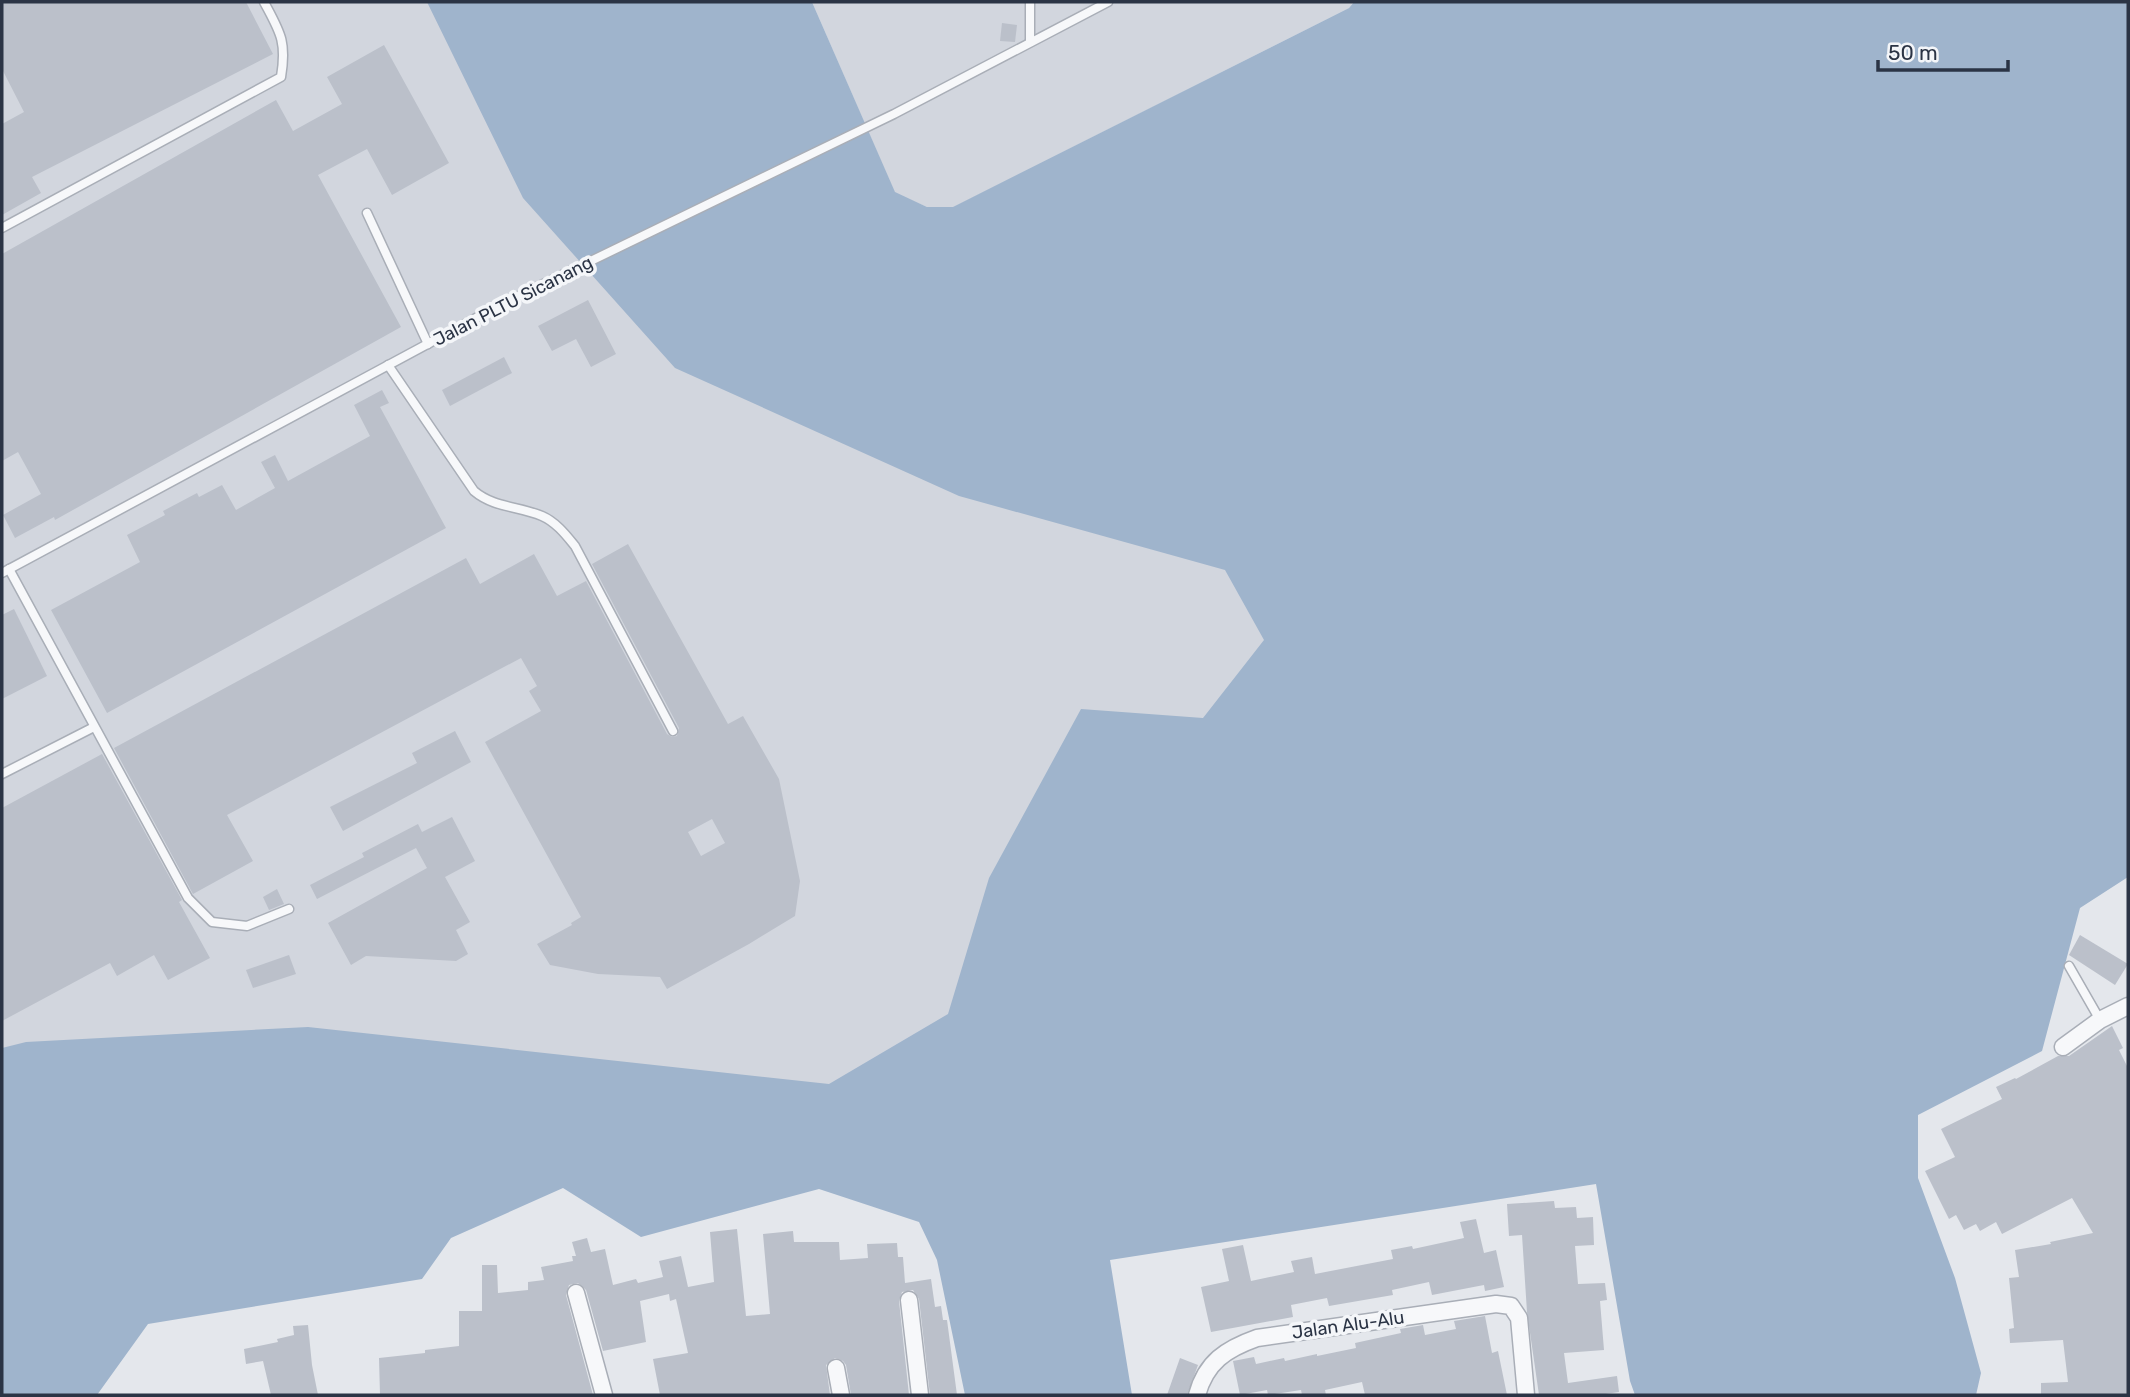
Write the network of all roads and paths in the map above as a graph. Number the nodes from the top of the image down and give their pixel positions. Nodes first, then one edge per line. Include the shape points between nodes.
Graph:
1 (264, 2) edge
2 (1031, 2) edge
3 (1108, 2) edge
4 (1030, 41) junction
5 (367, 213) dead end
6 (2, 228) edge
7 (428, 344) junction
8 (388, 365) junction
9 (6, 571) edge
10 (94, 727) junction
11 (673, 731) dead end
12 (2, 774) edge
13 (289, 909) dead end
14 (2069, 966) dead end
15 (2128, 1006) edge
16 (2100, 1020) junction
17 (2063, 1047) dead end
18 (576, 1293) dead end
19 (909, 1300) dead end
20 (836, 1368) dead end
21 (604, 1395) edge
22 (841, 1395) edge
23 (920, 1395) edge
24 (1197, 1395) edge
25 (1526, 1395) edge

1 - 6 lane via 282,36 281,76
2 - 4 lane
3 - 4 lane, Jalan PLTU Sicanang
4 - 7 lane, Jalan PLTU Sicanang via 894,114
5 - 7 lane
7 - 8 lane, Jalan PLTU Sicanang
8 - 9 lane, Jalan PLTU Sicanang
8 - 11 lane via 474,491 494,503 543,516 575,546
9 - 10 lane
10 - 12 lane
10 - 13 lane via 188,898 212,922 247,926
14 - 16 lane
15 - 16 street
16 - 17 street
18 - 21 street
19 - 23 street
20 - 22 street
24 - 25 street, Jalan Alu-Alu via 1218,1357 1256,1338 1496,1304 1511,1306 1519,1318

